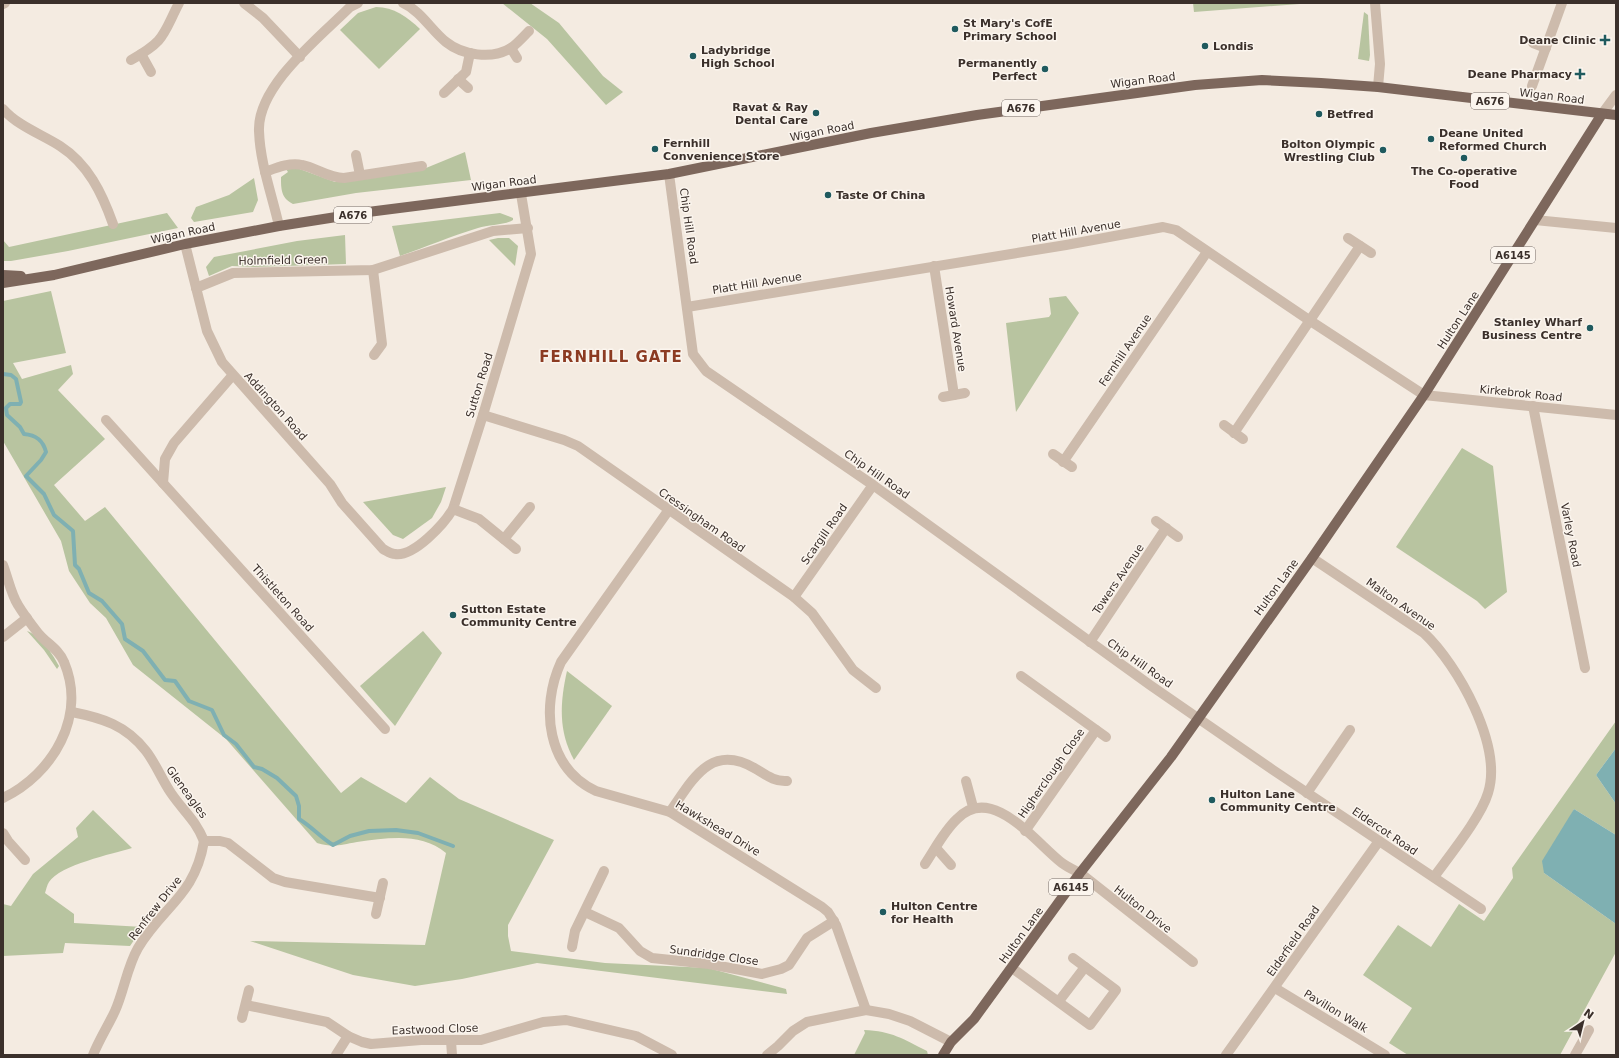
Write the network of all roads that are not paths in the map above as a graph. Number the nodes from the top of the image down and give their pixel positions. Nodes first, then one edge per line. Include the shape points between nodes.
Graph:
1 (180, 3) edge
2 (244, 3) edge
3 (358, 3) edge
4 (403, 3) edge
5 (1375, 3) edge
6 (1562, 3) edge
7 (529, 31) dead end
8 (1533, 43) dead end
9 (511, 48) junction
10 (1546, 48) junction
11 (141, 54) junction
12 (470, 54) junction
13 (300, 57) junction
14 (517, 58) dead end
15 (131, 60) dead end
16 (152, 72) dead end
17 (458, 78) junction
18 (1532, 86) dead end
19 (1378, 87) junction
20 (468, 88) dead end
21 (444, 93) dead end
22 (1616, 95) edge
23 (1602, 114) junction
24 (5, 116) edge
25 (1616, 116) edge
26 (356, 156) dead end
27 (422, 166) dead end
28 (265, 172) junction
29 (669, 174) junction
30 (360, 175) junction
31 (521, 194) junction
32 (1535, 220) junction
33 (113, 224) dead end
34 (279, 226) junction
35 (528, 228) junction
36 (1616, 228) edge
37 (1348, 238) dead end
38 (185, 244) junction
39 (1360, 246) junction
40 (1207, 252) junction
41 (1371, 253) dead end
42 (934, 266) junction
43 (373, 270) junction
44 (3, 275) edge
45 (39, 277) junction
46 (3, 283) edge
47 (196, 288) junction
48 (687, 307) junction
49 (1309, 320) junction
50 (374, 355) dead end
51 (232, 376) junction
52 (966, 393) dead end
53 (954, 395) junction
54 (1424, 395) junction
55 (943, 397) dead end
56 (1533, 406) junction
57 (483, 415) junction
58 (1616, 415) edge
59 (106, 420) dead end
60 (1224, 425) dead end
61 (1053, 454) dead end
62 (1063, 462) junction
63 (1072, 467) dead end
64 (164, 483) junction
65 (873, 485) junction
66 (530, 507) dead end
67 (453, 508) junction
68 (668, 511) junction
69 (1156, 521) dead end
70 (1166, 528) junction
71 (1178, 537) dead end
72 (504, 540) junction
73 (516, 549) dead end
74 (396, 555) joint
75 (1312, 558) junction
76 (3, 565) edge
77 (794, 597) junction
78 (27, 618) junction
79 (3, 637) edge
80 (1090, 642) junction
81 (1585, 668) dead end
82 (1021, 676) dead end
83 (876, 688) dead end
84 (72, 712) junction
85 (1197, 717) junction
86 (385, 729) dead end
87 (1096, 730) junction
88 (1350, 730) dead end
89 (1106, 737) dead end
90 (787, 781) dead end
91 (966, 781) dead end
92 (1307, 793) junction
93 (3, 798) edge
94 (973, 807) junction
95 (670, 812) junction
96 (1025, 831) junction
97 (5, 840) edge
98 (204, 841) junction
99 (1379, 841) junction
100 (936, 848) junction
101 (24, 860) dead end
102 (925, 864) dead end
103 (951, 865) dead end
104 (604, 871) dead end
105 (1080, 873) junction
106 (1434, 877) junction
107 (383, 883) dead end
108 (380, 898) junction
109 (1481, 909) dead end
110 (585, 912) junction
111 (376, 914) dead end
112 (834, 921) junction
113 (572, 947) dead end
114 (1073, 958) dead end
115 (1193, 962) dead end
116 (1084, 967) junction
117 (1012, 968) junction
118 (1275, 988) junction
119 (249, 990) dead end
120 (1059, 1001) junction
121 (246, 1005) junction
122 (866, 1010) junction
123 (242, 1018) dead end
124 (1589, 1030) dead end
125 (348, 1036) junction
126 (451, 1041) junction
127 (951, 1042) junction
128 (93, 1055) edge
129 (336, 1055) edge
130 (452, 1055) edge
131 (672, 1055) edge
132 (767, 1055) edge
133 (943, 1055) edge
134 (1226, 1055) edge
135 (1385, 1055) edge
136 (1575, 1055) edge

1 - 11 street via 164,36
2 - 13 street via 263,18
3 - 13 street via 350,7
4 - 12 street via 416,12 446,42
5 - 19 street via 1380,64
6 - 10 street
7 - 9 street
8 - 10 street
9 - 12 street via 503,52
9 - 14 street
10 - 18 street
11 - 15 street
11 - 16 street
12 - 17 street via 466,72
13 - 28 street via 279,77 262,111 258,131
17 - 20 street
17 - 21 street
19 - 23 main road, Wigan Road / A676
19 - 29 main road, Wigan Road / A676 via 1276,80 1196,85 978,115
22 - 23 street
23 - 25 main road, Wigan Road / A676
23 - 32 main road, Hulton Lane / A6145
24 - 33 street via 61,147 77,160 101,191
26 - 30 street
27 - 30 street
28 - 30 street via 285,165 300,164 337,178
28 - 34 street
29 - 31 main road, Wigan Road / A676
29 - 48 street, Chip Hill Road
31 - 34 main road, Wigan Road / A676 via 368,212
31 - 35 street, Sutton Road
32 - 36 street
32 - 54 main road, Hulton Lane / A6145
34 - 38 main road, Wigan Road / A676
35 - 43 street, Holmfield Green via 493,230
35 - 57 street, Sutton Road via 531,254
37 - 39 street
38 - 45 main road, Wigan Road / A676
38 - 47 street, Addington Road
39 - 41 street
39 - 49 street
40 - 42 street, Platt Hill Avenue via 1176,230 1163,227
40 - 49 street, Platt Hill Avenue
40 - 62 street, Fernhill Avenue
42 - 48 street, Platt Hill Avenue
42 - 53 street, Howard Avenue
43 - 47 street, Holmfield Green via 233,273
43 - 50 street via 382,344
44 - 45 main road, Wigan Road / A676
45 - 46 main road, Wigan Road / A676
47 - 51 street, Addington Road via 211,341
48 - 65 street, Chip Hill Road via 693,354 706,371
49 - 54 street, Platt Hill Avenue
49 - 60 street via 1238,436
51 - 64 street via 174,442 165,459
51 - 74 street, Addington Road via 330,484 358,521 384,549
52 - 53 street
53 - 55 street
54 - 56 street, Kirkebrok Road
54 - 75 main road, Hulton Lane / A6145
56 - 58 street, Kirkebrok Road
56 - 81 street, Varley Road
57 - 67 street, Sutton Road
57 - 68 street, Cressingham Road via 578,446
59 - 64 street, Thistleton Road
61 - 62 street
62 - 63 street
64 - 86 street, Thistleton Road
65 - 77 street, Scargill Road
65 - 80 street, Chip Hill Road
66 - 72 street
67 - 72 street via 473,516
67 - 74 street, Sutton Road via 434,533 409,552
68 - 77 street, Cressingham Road
68 - 95 street, Hawkshead Drive via 561,662 552,686 550,708 552,736 556,748 569,771 579,781 596,791
69 - 70 street
70 - 71 street
70 - 80 street, Towers Avenue
72 - 73 street
75 - 85 main road, Hulton Lane / A6145
75 - 106 street, Malton Avenue via 1424,633 1448,659 1473,705 1490,761 1488,795 1478,814
76 - 78 street via 17,604
77 - 83 street, Cressingham Road via 812,613 853,670
78 - 79 street
78 - 84 street via 64,660 73,698
80 - 85 street, Chip Hill Road
82 - 87 street, Higherclough Close
84 - 93 street via 62,740 44,766 30,782
84 - 98 street, Gleneagles via 104,720 133,738 146,752 173,796 191,817
85 - 92 street, Eldercot Road
85 - 105 main road, Hulton Lane / A6145 via 1166,763
87 - 89 street, Higherclough Close
87 - 96 street, Higherclough Close
88 - 92 street
90 - 95 street via 775,780 745,762 718,761 703,767 696,774
91 - 94 street
92 - 99 street, Eldercot Road
94 - 96 street, Hulton Drive via 985,806 995,809
94 - 100 street via 956,819
95 - 112 street, Hawkshead Drive via 822,907
96 - 105 street, Hulton Drive via 1062,864
97 - 101 street
98 - 108 street via 228,843 265,874 279,880
98 - 128 street, Renfrew Drive via 201,860 188,886 137,950 115,1012
99 - 106 street, Eldercot Road
99 - 118 street, Elderfield Road
100 - 102 street
100 - 103 street
104 - 110 street
105 - 115 street, Hulton Drive
105 - 117 main road, Hulton Lane / A6145
106 - 109 street, Eldercot Road
107 - 108 street
108 - 111 street
110 - 112 street, Sundridge Close via 618,928 640,951 652,958 709,964 762,974 781,970 789,964 812,934
110 - 113 street via 575,931
112 - 122 street, Hawkshead Drive
114 - 116 street
116 - 120 street
116 - 120 street via 1116,990 1090,1025
117 - 120 street
117 - 127 main road, Hulton Lane / A6145 via 974,1019
118 - 134 street, Elderfield Road
118 - 135 street, Pavilion Walk
119 - 121 street
121 - 123 street
121 - 125 street, Eastwood Close via 327,1022
122 - 127 street via 910,1021
122 - 132 street via 807,1022
124 - 136 street
125 - 126 street, Eastwood Close via 371,1044 421,1040
125 - 129 street
126 - 130 street
126 - 131 street, Eastwood Close via 481,1040 543,1022 566,1020 636,1036
127 - 133 main road, Hulton Lane / A6145

